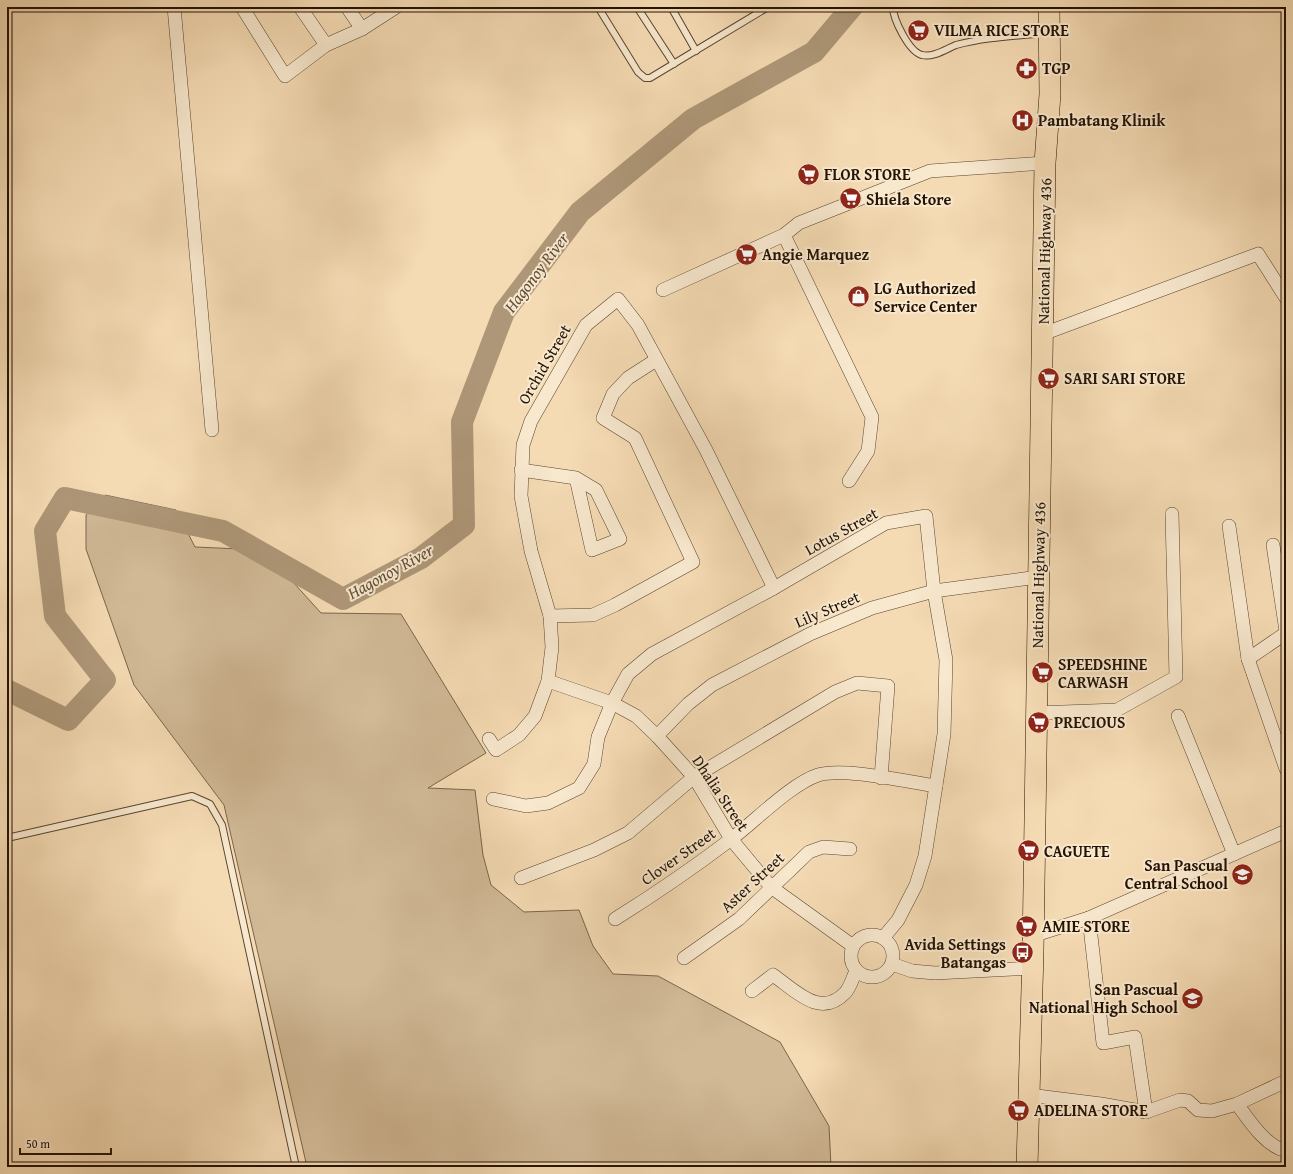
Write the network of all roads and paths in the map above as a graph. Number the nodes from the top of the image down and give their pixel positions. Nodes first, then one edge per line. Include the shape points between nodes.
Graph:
1 (174, 7) edge
2 (242, 7) edge
3 (300, 7) edge
4 (347, 7) edge
5 (396, 7) edge
6 (598, 7) edge
7 (637, 7) edge
8 (671, 7) edge
9 (768, 7) edge
10 (893, 7) edge
11 (1049, 7) edge
12 (362, 29) junction
13 (1048, 32) junction
14 (326, 45) junction
15 (696, 51) junction
16 (674, 64) junction
17 (1045, 163) junction
18 (784, 235) junction
19 (663, 290) dead end
20 (1286, 298) edge
21 (1043, 334) junction
22 (656, 360) junction
23 (212, 430) dead end
24 (521, 470) junction
25 (576, 478) junction
26 (849, 481) dead end
27 (1172, 514) dead end
28 (1229, 526) dead end
29 (1273, 545) dead end
30 (1038, 577) junction
31 (774, 588) junction
32 (934, 591) junction
33 (550, 616) junction
34 (1286, 632) edge
35 (1248, 659) junction
36 (548, 681) junction
37 (612, 703) junction
38 (1036, 713) junction
39 (1178, 716) dead end
40 (657, 736) junction
41 (489, 739) dead end
42 (1286, 769) edge
43 (694, 777) junction
44 (881, 778) junction
45 (936, 786) junction
46 (493, 799) dead end
47 (1286, 831) edge
48 (7, 838) edge
49 (731, 839) junction
50 (850, 849) dead end
51 (1234, 854) junction
52 (521, 878) dead end
53 (771, 887) junction
54 (1089, 918) junction
55 (615, 919) dead end
56 (1032, 936) junction
57 (883, 938) junction
58 (853, 946) junction
59 (684, 958) dead end
60 (892, 964) junction
61 (1032, 968) junction
62 (856, 971) junction
63 (752, 991) dead end
64 (1286, 1081) edge
65 (1029, 1096) junction
66 (1237, 1104) junction
67 (1146, 1112) junction
68 (1286, 1151) edge
69 (296, 1167) edge
70 (1027, 1167) edge

1 - 23 street
2 - 14 street via 286,76
3 - 14 street
4 - 12 street
5 - 12 street
6 - 16 lane via 638,72 645,78 650,78
7 - 16 lane
8 - 15 lane
9 - 15 lane
10 - 13 lane via 893,14 907,41 920,55 928,56 957,45 983,40
11 - 13 main road, National Highway 436
12 - 14 street
13 - 17 main road, National Highway 436 via 1050,94
15 - 16 lane
17 - 18 street via 930,171 799,223
17 - 21 main road, National Highway 436
18 - 19 street
18 - 26 street via 872,417 868,451
20 - 21 street via 1258,254
21 - 30 main road, National Highway 436
22 - 24 street, Orchid Street via 638,325 618,299 586,325 570,349 531,421 522,445
22 - 31 street, Orchid Street via 706,450
22 - 33 street via 628,378 613,394 603,418 635,438 693,562 593,615
24 - 25 street
24 - 33 street, Orchid Street via 522,496 531,551
25 - 25 street via 596,490 620,539 592,550
27 - 38 street via 1176,677 1117,710
28 - 35 street
29 - 34 street
30 - 32 street, Lily Street
30 - 38 main road, National Highway 436
31 - 32 street, Lotus Street via 886,523 926,516
31 - 37 street, Lotus Street via 652,654 628,674
32 - 40 street, Lily Street via 872,608 796,641 712,686 688,704
32 - 45 street, Lotus Street via 946,660 944,734
33 - 36 street, Orchid Street via 552,647
34 - 35 street
35 - 42 street
36 - 37 street, Dhalia Street
36 - 41 street, Orchid Street via 535,716 519,735 496,750
37 - 40 street, Dhalia Street via 636,716
37 - 46 street, Lotus Street via 598,737 594,764 579,788 548,803 526,806
38 - 56 main road, National Highway 436
39 - 51 street
40 - 43 street, Dhalia Street
43 - 44 street via 835,692 857,683 888,686
43 - 49 street, Dhalia Street
43 - 52 street via 628,833 594,850
44 - 45 street, Clover Street
44 - 49 street, Clover Street via 845,772 819,775 800,785
45 - 57 street, Lotus Street via 925,856 916,885 898,920
47 - 51 street
48 - 69 lane via 192,796 210,804 222,824
49 - 53 street, Dhalia Street
49 - 55 street, Clover Street via 669,885
50 - 53 street, Aster Street via 823,847 809,852
51 - 54 street
53 - 58 street, Dhalia Street
53 - 59 street, Aster Street via 739,919
54 - 56 street
54 - 67 street via 1103,1043 1135,1036
56 - 61 main road, National Highway 436
57 - 58 street via 869,935
57 - 60 street via 892,949
58 - 62 street via 850,958
60 - 61 street via 912,971 935,973
60 - 62 street via 889,970 876,978
61 - 65 main road, National Highway 436
62 - 63 street via 846,992 830,1004 814,1004 772,975
64 - 66 street
65 - 67 street
65 - 70 main road, National Highway 436
66 - 67 street via 1212,1111 1198,1110 1188,1101 1180,1100
66 - 68 street via 1256,1128 1279,1149

